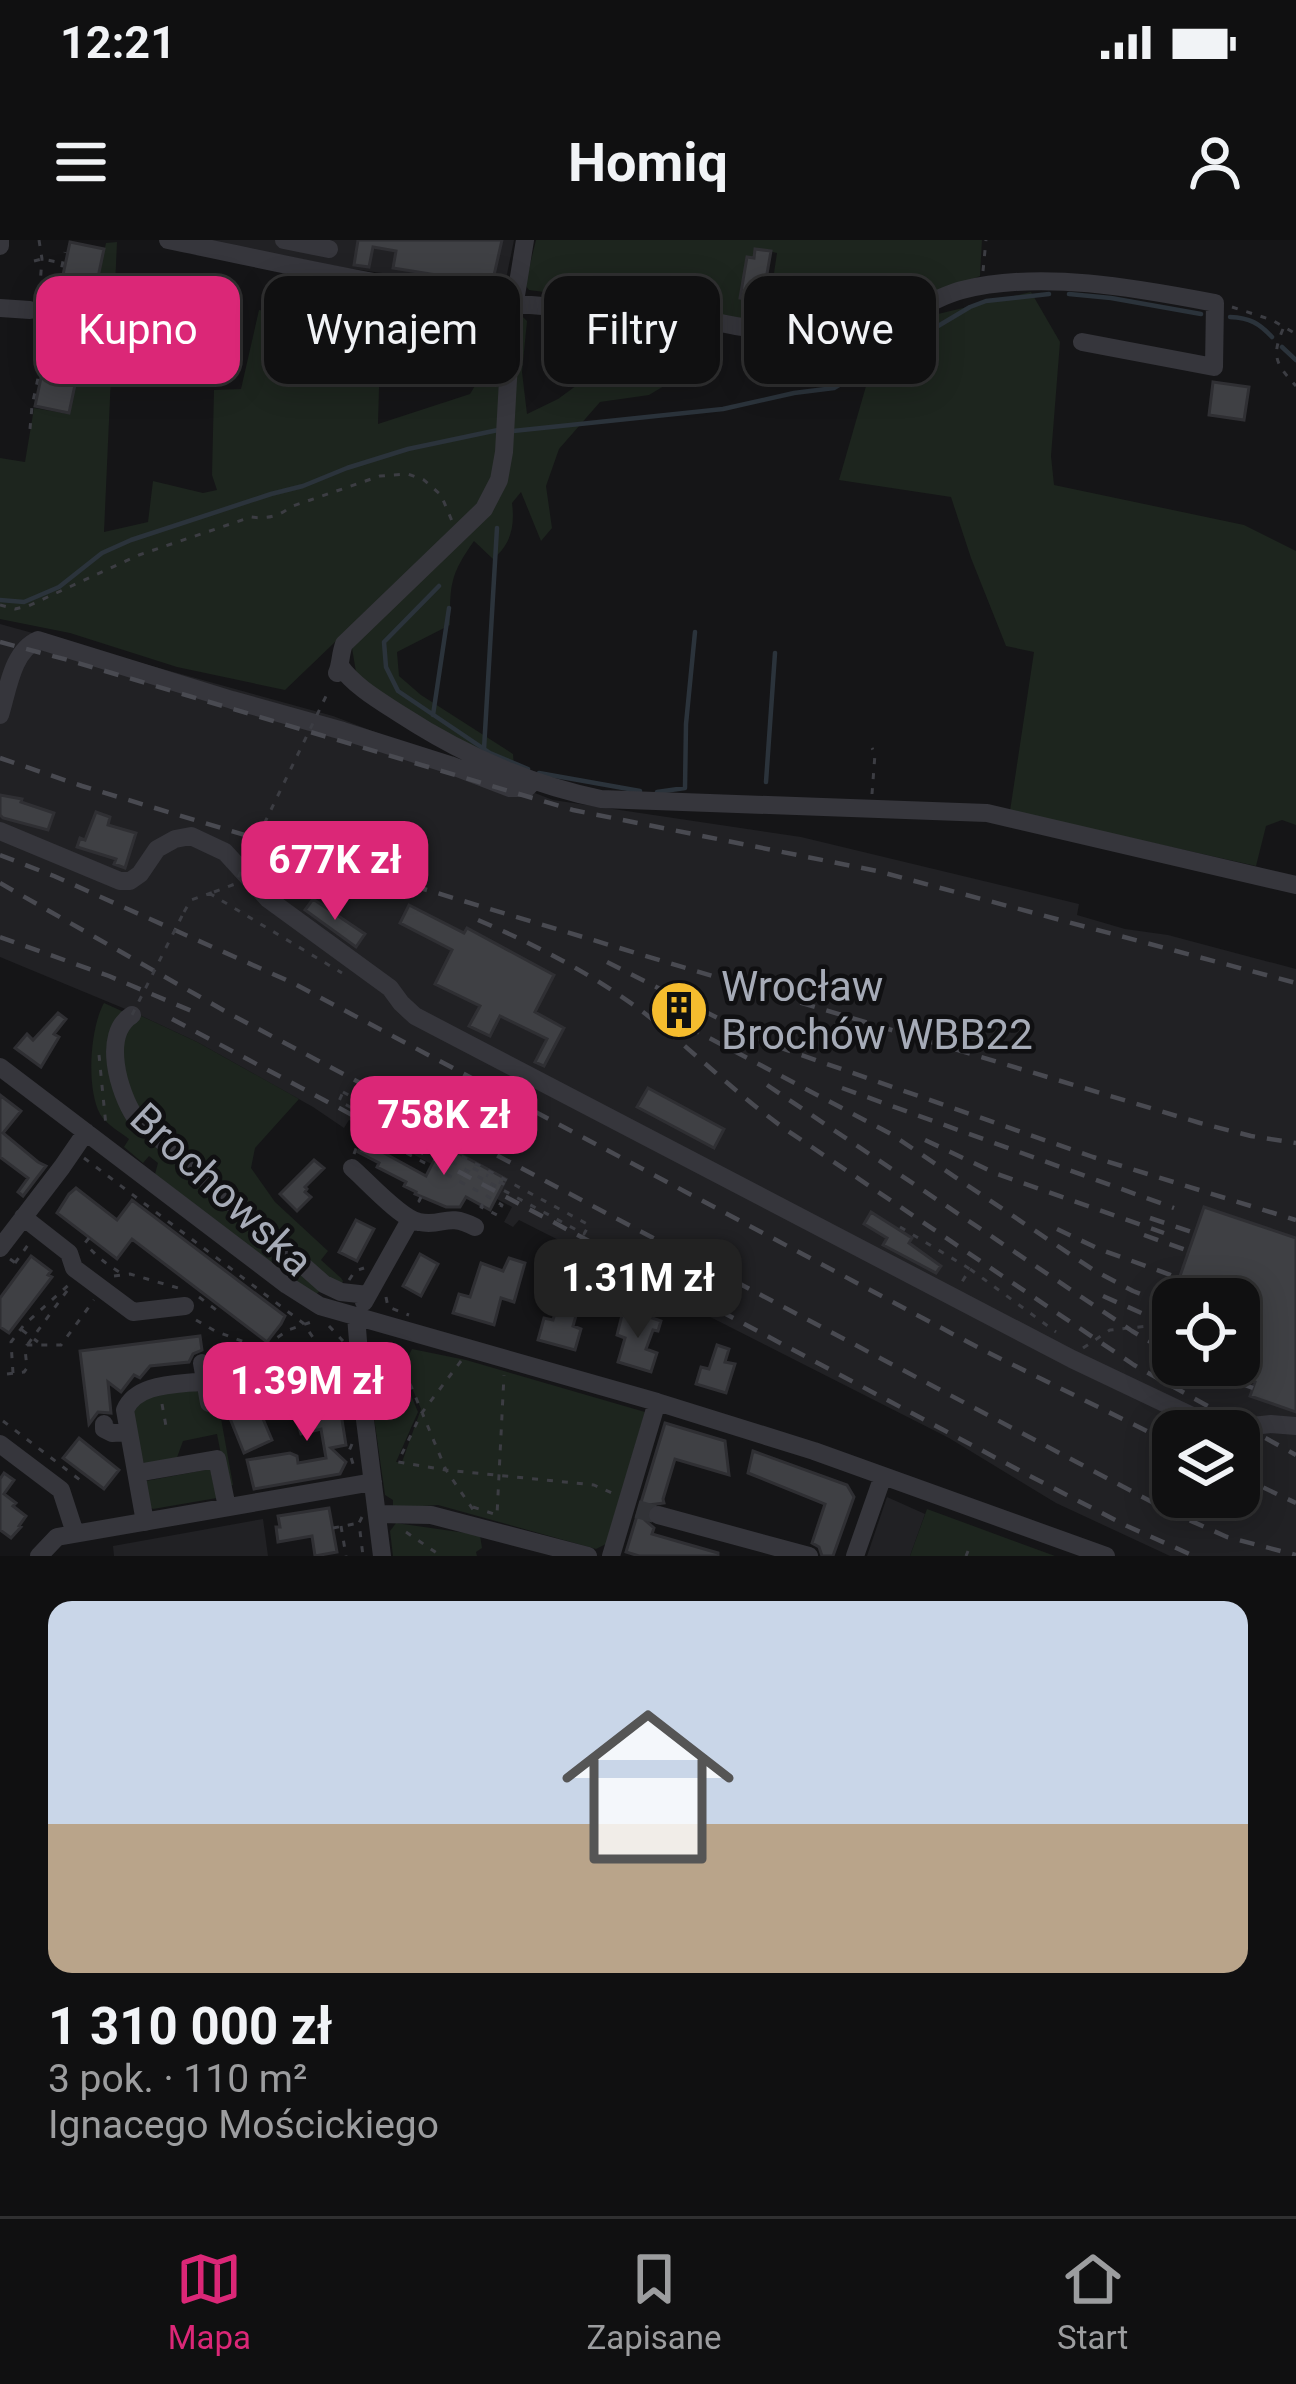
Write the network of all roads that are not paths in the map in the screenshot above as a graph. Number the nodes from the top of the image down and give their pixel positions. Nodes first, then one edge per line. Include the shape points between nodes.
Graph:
1 (167, 240) edge
2 (284, 240) edge
3 (525, 240) edge
4 (330, 244) edge
5 (325, 272) junction
6 (350, 276) edge
7 (519, 276) edge
8 (520, 303) edge
9 (0, 308) edge
10 (30, 310) dead end
11 (1082, 342) dead end
12 (509, 384) edge
13 (0, 715) edge
14 (532, 782) junction
15 (0, 831) edge
16 (1296, 885) edge
17 (131, 1016) road end
18 (0, 1067) edge
19 (86, 1132) junction
20 (352, 1168) road end
21 (418, 1205) junction
22 (23, 1217) junction
23 (475, 1226) dead end
24 (4, 1253) edge
25 (376, 1296) junction
26 (178, 1297) road end
27 (356, 1316) junction
28 (657, 1402) junction
29 (209, 1403) dead end
30 (104, 1424) dead end
31 (1296, 1426) edge
32 (129, 1432) junction
33 (0, 1444) edge
34 (136, 1473) junction
35 (883, 1476) junction
36 (364, 1478) junction
37 (227, 1507) junction
38 (658, 1515) tunnel mouth
39 (366, 1517) junction
40 (146, 1522) junction
41 (75, 1534) junction
42 (43, 1551) edge
43 (382, 1556) edge
44 (588, 1556) edge
45 (611, 1556) edge
46 (809, 1556) edge
47 (855, 1556) edge
48 (1106, 1556) edge

1 - 5 street
2 - 4 street
3 - 7 street
4 - 5 street
5 - 6 street
8 - 11 street via 642,309 833,336 985,285 1065,282 1215,304 1214,367
9 - 10 street
12 - 14 street via 499,480 484,508 344,644 335,678 346,675 451,746
13 - 14 street via 20,654 38,640 510,788
14 - 16 street via 601,799 987,813
15 - 31 street via 120,881 140,874 175,839 210,844 415,1016 1194,1418 1224,1429
17 - 25 street, Brochowska via 119,1029 116,1066 135,1117 324,1284
18 - 19 street
19 - 22 street
19 - 27 street via 287,1286
20 - 21 street
21 - 23 street via 424,1224 458,1218
21 - 25 street
22 - 24 street
22 - 26 street via 133,1312
25 - 27 street
27 - 28 street
27 - 36 street
28 - 35 street
28 - 45 street
29 - 32 street via 204,1372 140,1391 125,1410
30 - 32 street via 112,1433
32 - 34 street
33 - 41 street via 61,1490
34 - 37 street via 218,1459
34 - 40 street
35 - 47 street
35 - 48 street
36 - 37 street
36 - 39 street
37 - 40 street
38 - 46 street
39 - 43 street
39 - 44 street via 472,1515
40 - 41 street
41 - 42 street

